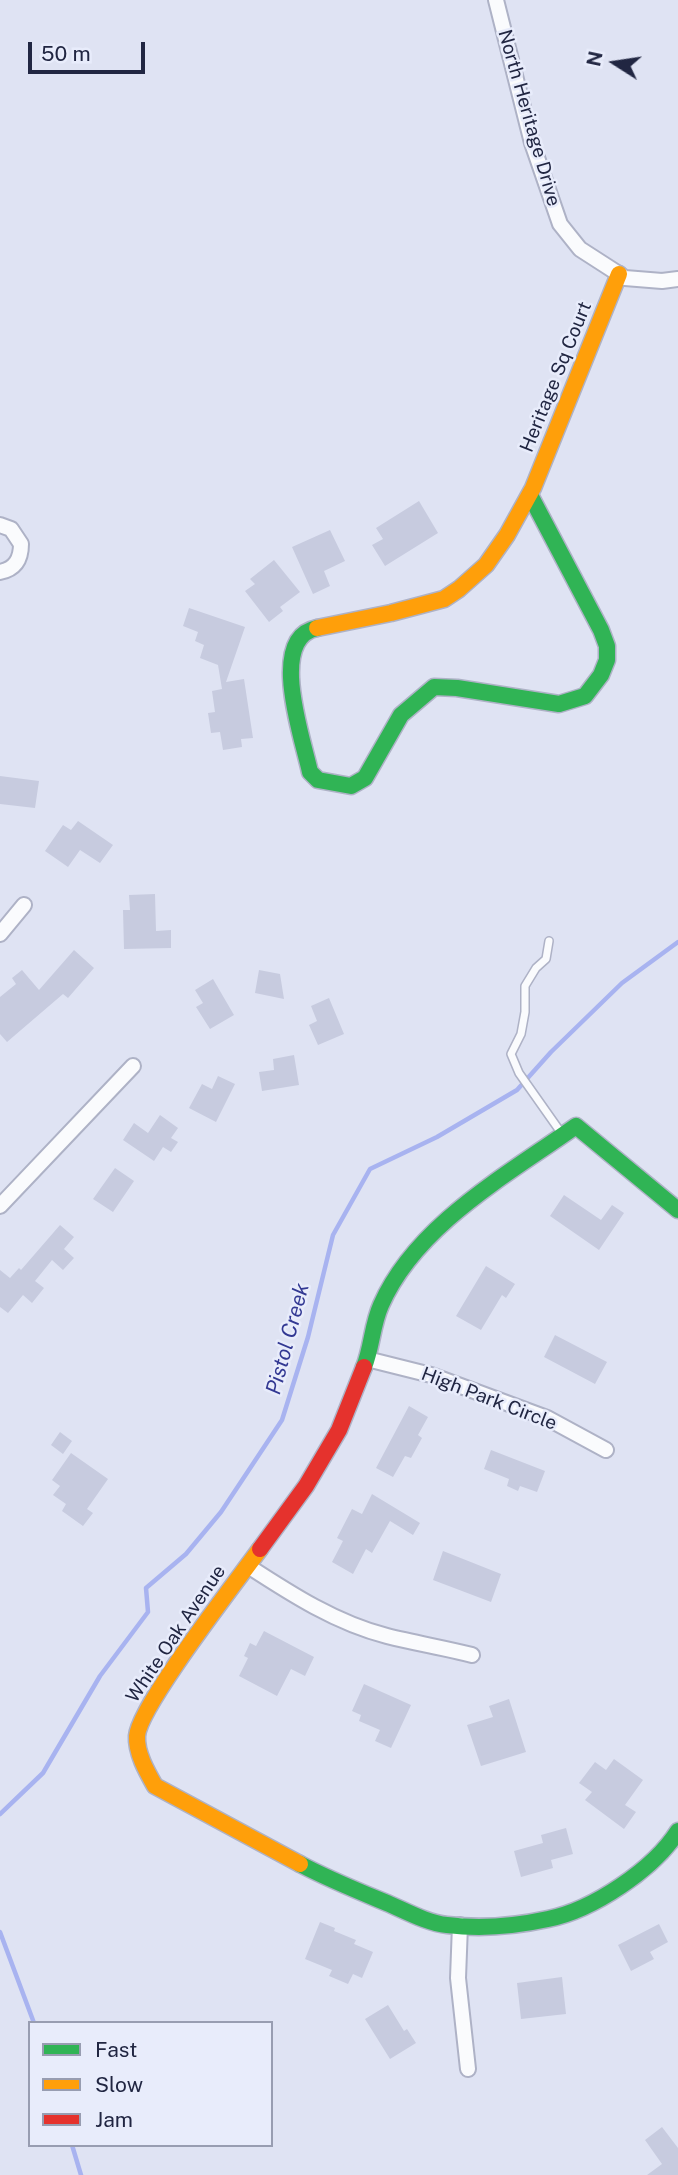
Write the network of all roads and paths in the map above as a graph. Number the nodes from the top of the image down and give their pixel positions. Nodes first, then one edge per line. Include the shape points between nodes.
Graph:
1 (496, 0) edge
2 (619, 274) junction
3 (678, 279) edge
4 (530, 495) junction
5 (0, 526) edge
6 (0, 572) edge
7 (24, 905) dead end
8 (0, 934) edge
9 (549, 942) dead end
10 (133, 1066) dead end
11 (569, 1130) junction
12 (0, 1206) edge
13 (678, 1210) edge
14 (367, 1359) junction
15 (606, 1450) dead end
16 (248, 1566) junction
17 (472, 1655) dead end
18 (678, 1832) edge
19 (460, 1925) junction
20 (468, 2068) dead end

1 - 2 street, North Heritage Drive via 532,143 560,224 580,249
2 - 3 street, North Heritage Drive
2 - 4 street, Heritage Sq Court
4 - 4 street, Heritage Sq Court via 513,528 474,576 443,599 308,630 293,649 289,674 310,772 318,780 351,786 365,778 401,715 434,687 559,704 591,690 607,660 607,646
5 - 6 street via 17,535 21,553 18,562
7 - 8 street
9 - 11 lane via 546,959 525,986 525,1012 511,1054 534,1094
10 - 12 street
11 - 13 street
11 - 14 street, White Oak Avenue via 434,1231 400,1269 380,1307
14 - 15 street, High Park Circle via 431,1375 534,1413
14 - 16 street, White Oak Avenue via 339,1430 306,1486
16 - 17 street via 348,1622 385,1636
16 - 19 street, White Oak Avenue via 145,1713 137,1736 144,1767 155,1786 316,1873 410,1913
18 - 19 street, White Oak Avenue via 637,1874 591,1903 550,1919 488,1927
19 - 20 street via 458,1978

